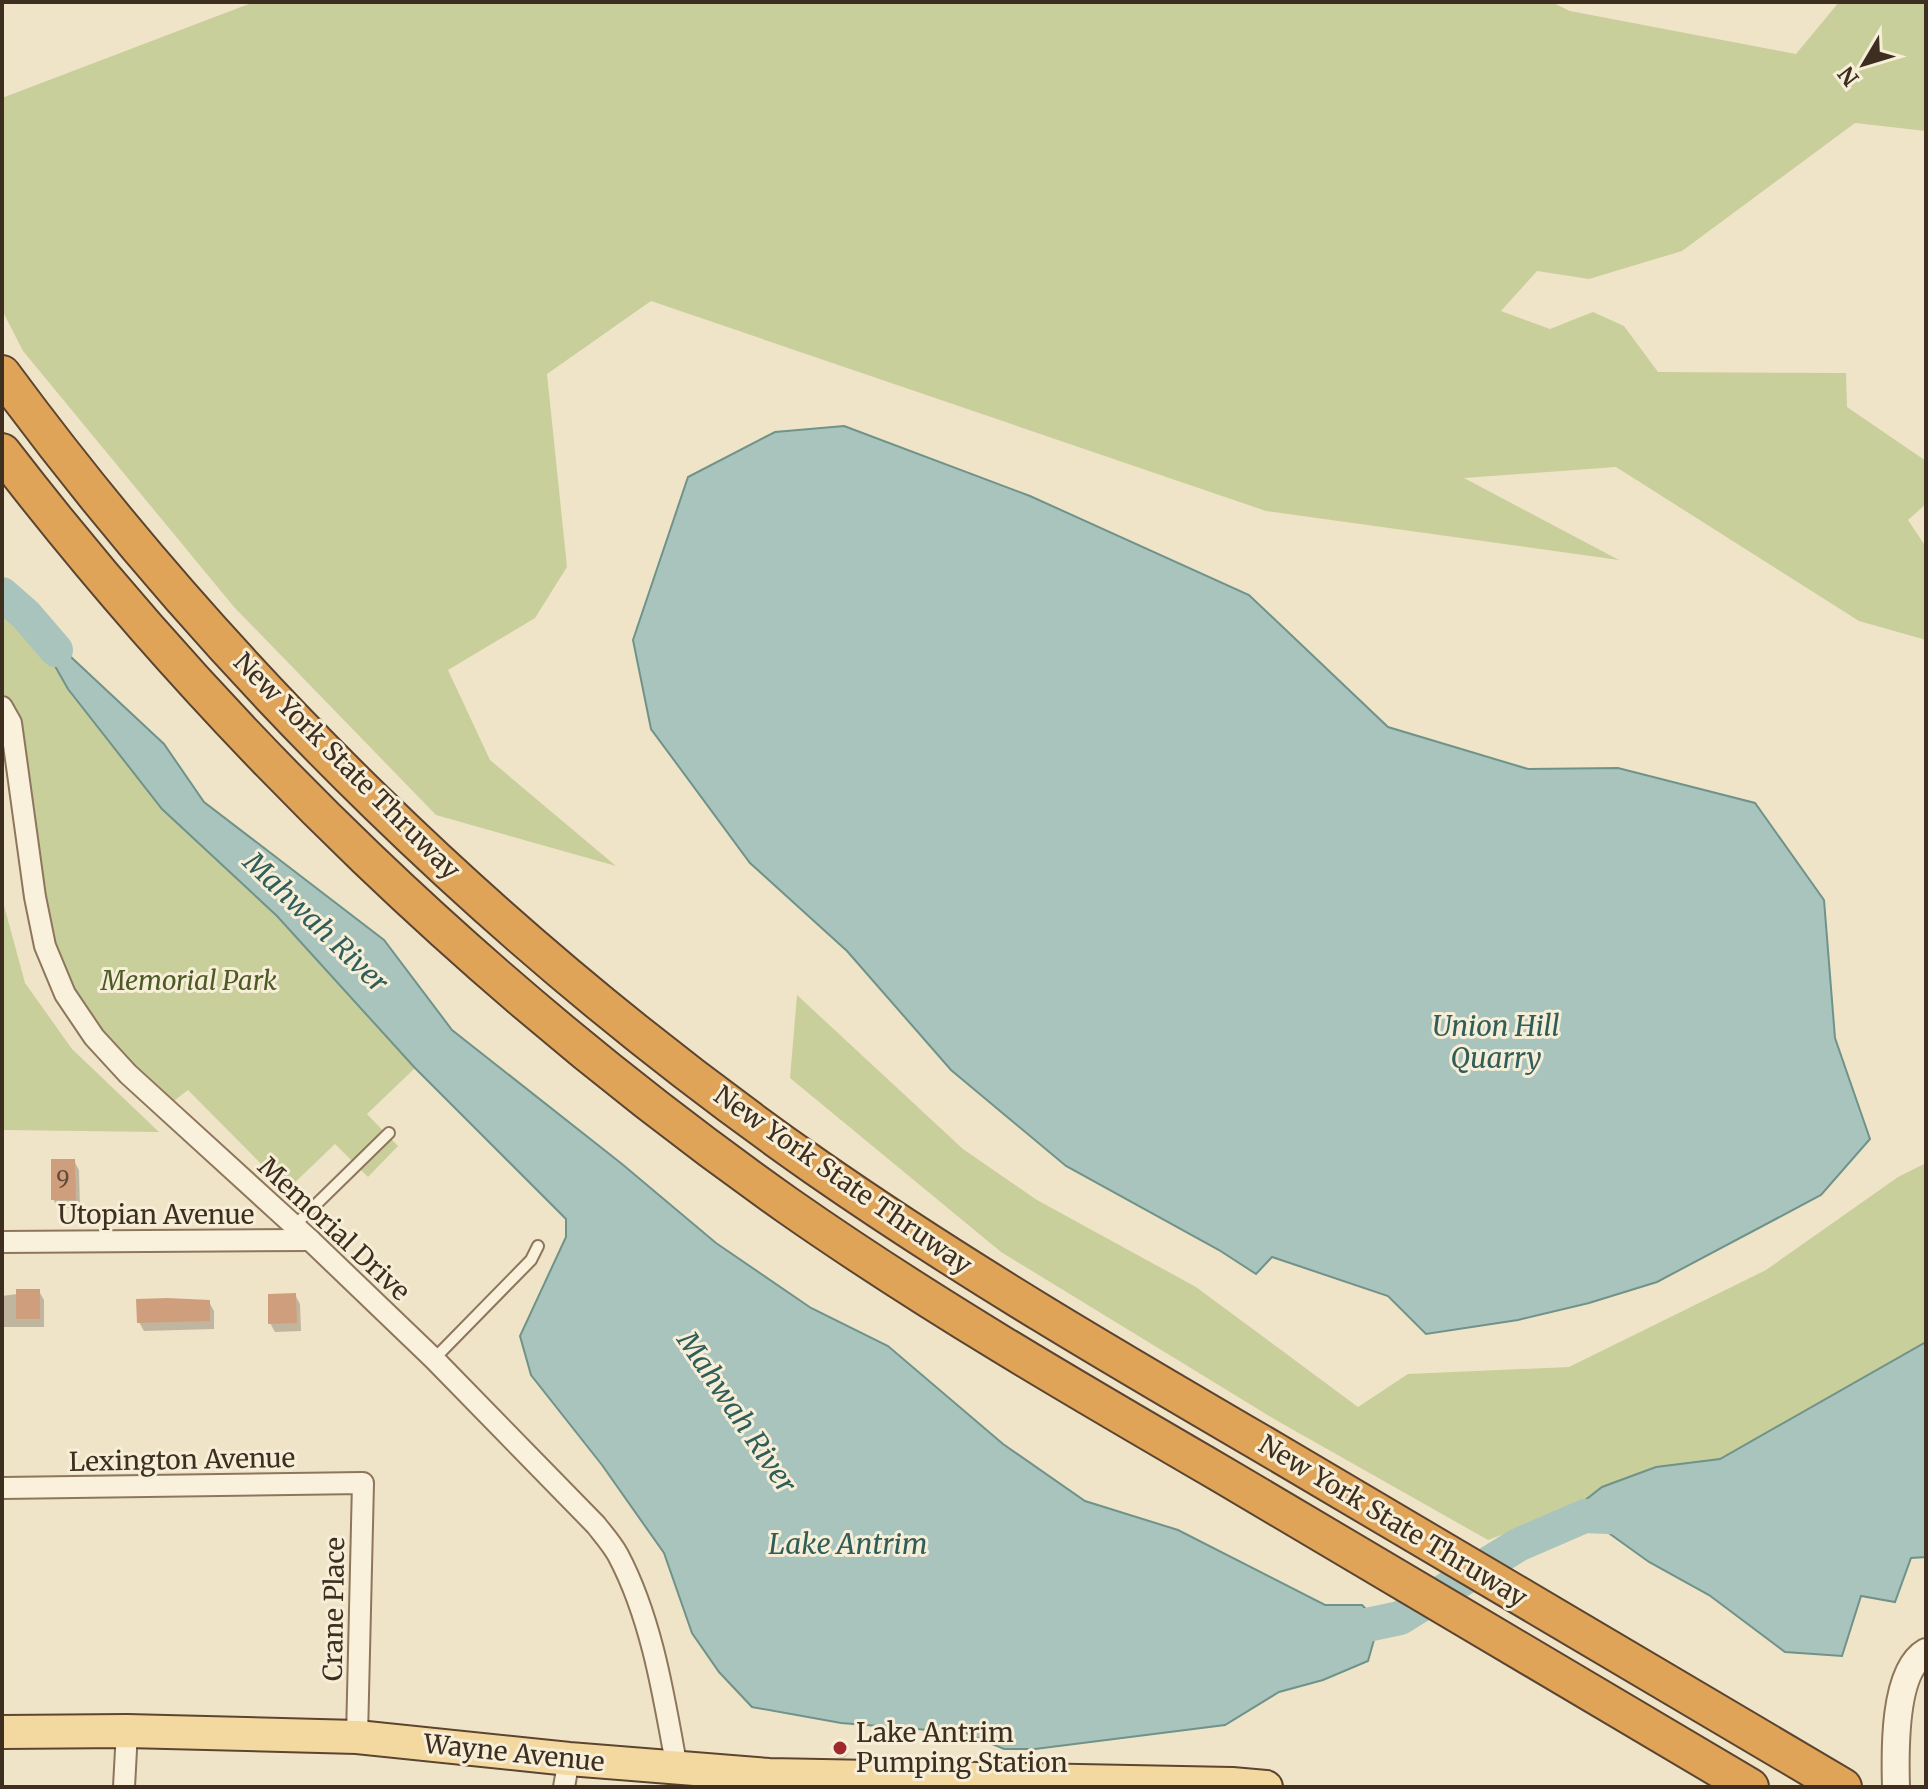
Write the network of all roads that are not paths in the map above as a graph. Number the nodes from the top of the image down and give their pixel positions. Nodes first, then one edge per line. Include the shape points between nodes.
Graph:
1 (2, 374) edge
2 (2, 452) edge
3 (2, 707) edge
4 (389, 1133) dead end
5 (294, 1226) junction
6 (310, 1240) junction
7 (2, 1242) edge
8 (538, 1246) dead end
9 (434, 1359) junction
10 (363, 1483) joint
11 (2, 1488) edge
12 (1926, 1652) edge
13 (127, 1731) junction
14 (2, 1732) edge
15 (357, 1737) junction
16 (677, 1769) junction
17 (566, 1773) edge
18 (863, 1782) edge
19 (124, 1787) edge
20 (1266, 1787) edge
21 (1750, 1787) edge
22 (1843, 1787) edge
23 (1896, 1787) edge

1 - 22 highway, New York State Thruway via 149,557 284,707 428,850 578,985 734,1107 899,1223 1083,1338
2 - 21 highway, New York State Thruway via 113,588 249,740 395,884 548,1020 706,1145 872,1263 1046,1371
3 - 5 street, Memorial Drive via 11,723 45,946 65,994 128,1074
4 - 5 lane
5 - 6 street, Memorial Drive
6 - 7 street, Utopian Avenue
6 - 9 street, Memorial Drive
8 - 9 lane via 531,1260
9 - 16 street, Memorial Drive via 616,1552 651,1644
10 - 11 street, Lexington Avenue
10 - 15 street, Crane Place
12 - 23 street via 1904,1680 1894,1751
13 - 14 main road, Wayne Avenue
13 - 15 main road, Wayne Avenue
13 - 19 street
15 - 17 main road, Wayne Avenue
16 - 17 main road, Wayne Avenue
16 - 18 main road, Wayne Avenue
18 - 20 main road, Wayne Avenue

